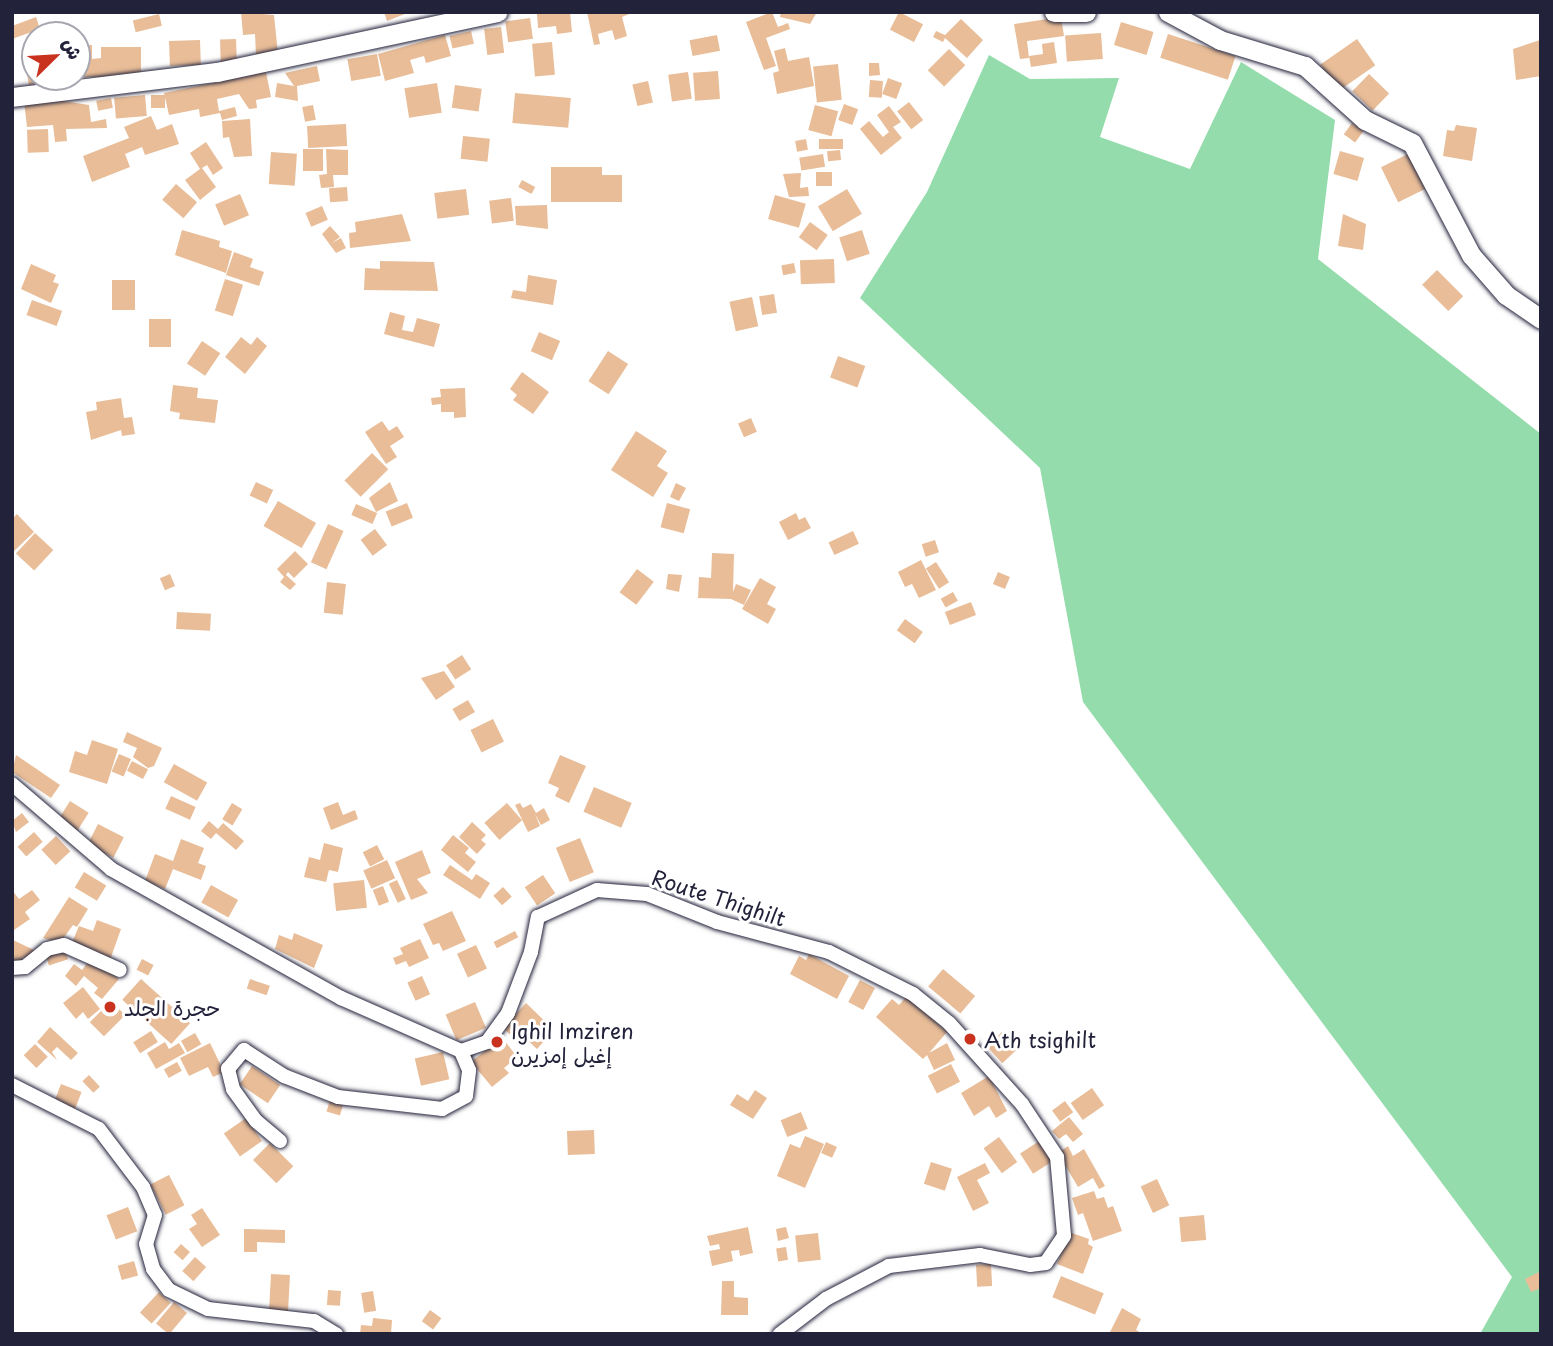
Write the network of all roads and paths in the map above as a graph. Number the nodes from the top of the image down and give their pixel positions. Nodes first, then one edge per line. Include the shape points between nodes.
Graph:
1 (498, 12) edge
2 (1054, 12) edge
3 (1086, 12) edge
4 (1168, 12) edge
5 (12, 97) edge
6 (1541, 319) edge
7 (12, 784) edge
8 (12, 968) edge
9 (120, 970) dead end
10 (461, 1051) junction
11 (12, 1085) edge
12 (280, 1141) dead end
13 (335, 1334) edge
14 (780, 1334) edge

1 - 5 street via 217,72
2 - 3 street
4 - 6 street via 1220,40 1306,66 1365,120 1412,143 1471,255 1506,295
7 - 10 street via 111,869 341,998
8 - 9 street via 25,967 38,961 47,949 64,946
10 - 12 street via 469,1070 466,1096 442,1109 338,1097 284,1076 244,1050 228,1069 233,1089 256,1121
10 - 14 street, Route Thighilt via 486,1042 508,1013 538,917 597,890 647,894 717,922 829,952 914,994 949,1023 1022,1104 1061,1166 1064,1236 1046,1263 1030,1265 980,1255 889,1266 826,1298
11 - 13 street via 99,1129 143,1187 155,1215 146,1244 153,1269 169,1290 208,1309 314,1321

